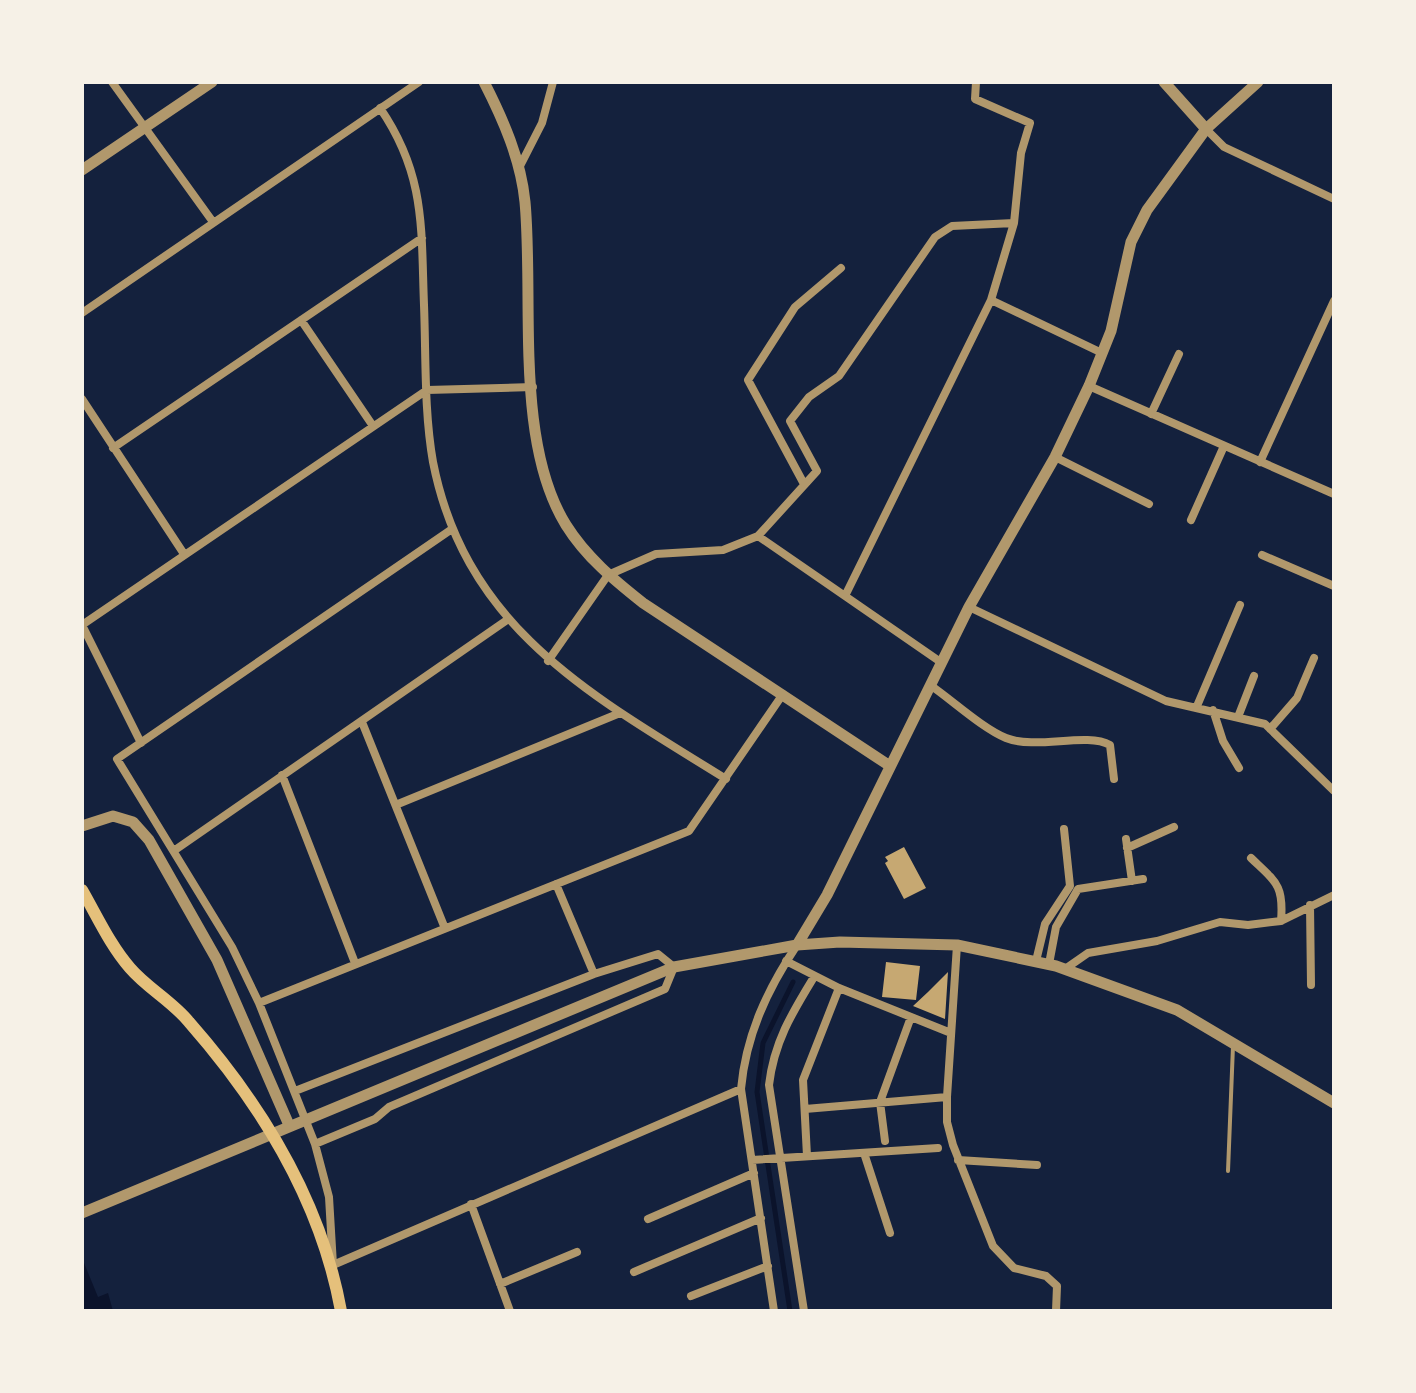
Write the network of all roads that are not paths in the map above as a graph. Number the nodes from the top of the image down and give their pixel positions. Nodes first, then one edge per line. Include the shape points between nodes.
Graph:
1 (112, 82) edge
2 (212, 82) edge
3 (419, 82) edge
4 (484, 82) edge
5 (553, 82) edge
6 (976, 82) edge
7 (1164, 82) edge
8 (1258, 82) edge
9 (380, 108) junction
10 (145, 126) junction
11 (1206, 129) junction
12 (519, 168) junction
13 (82, 170) edge
14 (1334, 198) edge
15 (213, 222) junction
16 (1014, 223) junction
17 (422, 238) junction
18 (841, 268) dead end
19 (991, 300) junction
20 (1334, 301) edge
21 (82, 313) edge
22 (301, 320) junction
23 (1102, 353) junction
24 (1179, 354) dead end
25 (1089, 386) junction
26 (533, 387) junction
27 (427, 390) junction
28 (82, 399) edge
29 (1151, 414) junction
30 (373, 426) junction
31 (1224, 446) junction
32 (113, 448) junction
33 (1055, 457) junction
34 (1260, 462) junction
35 (804, 484) junction
36 (1334, 494) edge
37 (1149, 504) dead end
38 (1191, 520) dead end
39 (452, 529) junction
40 (758, 536) junction
41 (184, 554) junction
42 (1262, 555) dead end
43 (608, 575) junction
44 (1334, 586) edge
45 (845, 596) junction
46 (1240, 605) dead end
47 (969, 607) junction
48 (507, 620) junction
49 (82, 625) edge
50 (1314, 658) dead end
51 (548, 661) junction
52 (942, 663) junction
53 (1254, 676) dead end
54 (930, 685) junction
55 (783, 694) junction
56 (1197, 706) junction
57 (1213, 710) junction
58 (620, 713) junction
59 (1238, 717) junction
60 (362, 722) junction
61 (1270, 729) junction
62 (141, 743) junction
63 (890, 766) junction
64 (1239, 768) dead end
65 (282, 775) junction
66 (726, 779) junction
67 (1114, 779) dead end
68 (1331, 786) edge
69 (398, 804) junction
70 (82, 826) edge
71 (1174, 827) dead end
72 (1064, 829) dead end
73 (175, 850) junction
74 (1251, 858) dead end
75 (1143, 879) dead end
76 (1132, 881) junction
77 (556, 884) junction
78 (82, 890) edge
79 (1334, 895) edge
80 (1310, 905) junction
81 (1281, 921) junction
82 (444, 926) junction
83 (797, 945) junction
84 (957, 945) junction
85 (786, 961) junction
86 (1036, 961) junction
87 (355, 963) junction
88 (1049, 964) junction
89 (674, 967) junction
90 (1065, 969) junction
91 (594, 974) junction
92 (814, 977) junction
93 (1311, 985) dead end
94 (839, 988) junction
95 (259, 1003) junction
96 (911, 1017) junction
97 (951, 1033) junction
98 (1234, 1041) junction
99 (741, 1089) junction
100 (295, 1091) junction
101 (947, 1097) junction
102 (880, 1102) junction
103 (1334, 1103) edge
104 (805, 1109) junction
105 (289, 1125) junction
106 (885, 1141) dead end
107 (315, 1144) junction
108 (938, 1148) dead end
109 (864, 1153) junction
110 (807, 1156) junction
111 (778, 1158) junction
112 (752, 1160) junction
113 (958, 1160) junction
114 (1037, 1165) dead end
115 (1228, 1171) dead end
116 (754, 1173) junction
117 (471, 1204) junction
118 (82, 1213) edge
119 (761, 1218) junction
120 (648, 1219) dead end
121 (890, 1233) dead end
122 (577, 1252) dead end
123 (333, 1265) junction
124 (768, 1266) junction
125 (634, 1272) dead end
126 (500, 1284) junction
127 (691, 1296) dead end
128 (341, 1311) edge
129 (510, 1311) edge
130 (774, 1311) edge
131 (804, 1311) edge
132 (1056, 1311) edge

1 - 10 street
2 - 10 street
3 - 9 street
4 - 12 street
5 - 12 street via 542,123
6 - 16 street via 975,99 1030,123 1021,153
7 - 11 street
8 - 11 street
9 - 15 street
9 - 17 street via 408,160 421,207
10 - 13 street
10 - 15 street
11 - 14 street via 1224,147
11 - 23 street via 1153,201 1131,242
12 - 26 street
15 - 21 street
16 - 19 street
16 - 35 street via 952,226 935,237 839,376 809,397 790,421 817,471
17 - 22 street
17 - 27 street
18 - 35 street via 795,307 748,380
19 - 23 street
19 - 45 street
20 - 34 street
22 - 30 street
22 - 32 street
23 - 25 street
24 - 29 street
25 - 29 street
25 - 33 street
26 - 27 street
26 - 43 street via 536,445 551,495 565,524
27 - 30 street
27 - 39 street via 433,461
28 - 32 street
29 - 31 street
30 - 41 street
31 - 34 street
31 - 38 street
32 - 41 street
33 - 37 street
33 - 47 street
34 - 36 street
35 - 40 street
39 - 48 street
39 - 62 street
40 - 43 street via 723,550 656,554
40 - 45 street
41 - 49 street
42 - 44 street
43 - 51 street
43 - 55 street
45 - 52 street
46 - 56 street
47 - 52 street
47 - 56 street via 1166,701
48 - 51 street
48 - 60 street
49 - 62 street
50 - 61 street via 1297,698
51 - 58 street
52 - 54 street
53 - 59 street
54 - 63 street
54 - 67 street via 1007,738 1110,745
55 - 63 street
55 - 66 street
56 - 57 street
57 - 59 street
57 - 64 street
58 - 66 street
58 - 69 street
59 - 61 street
60 - 65 street
60 - 69 street
61 - 68 street
62 - 73 street via 117,759
63 - 83 street
65 - 73 street
65 - 87 street
66 - 77 street via 689,831
69 - 82 street
70 - 105 street via 113,816 133,822 149,840 217,960
71 - 76 street via 1127,843
72 - 86 street via 1070,886 1045,924
73 - 95 street
74 - 81 street via 1279,885
75 - 76 street
76 - 88 street via 1078,889 1056,927
77 - 82 street
77 - 91 street
78 - 123 main road via 130,969 187,1019 233,1078 297,1175
79 - 80 street
80 - 81 street
80 - 93 street
81 - 90 street via 1220,922 1157,941 1088,953
82 - 87 street
83 - 84 street
83 - 85 street
83 - 89 street
84 - 86 street
84 - 97 street
85 - 92 street
85 - 99 street via 755,1023 744,1055
86 - 88 street
87 - 95 street
88 - 90 street
89 - 91 street via 658,954
89 - 105 street
89 - 107 street via 665,989
90 - 98 street via 1177,1010
91 - 100 street
92 - 94 street
92 - 111 street via 783,1027 772,1058 769,1085
94 - 96 street
94 - 104 street via 803,1080
95 - 100 street
96 - 97 street
96 - 102 street
97 - 101 street
98 - 103 street
98 - 115 lane
99 - 112 street
99 - 117 street
100 - 107 street
101 - 102 street
101 - 113 street via 947,1122
102 - 104 street
102 - 106 street
104 - 110 street
105 - 118 street
107 - 123 street via 329,1197
108 - 109 street
109 - 110 street
109 - 121 street
110 - 111 street
111 - 112 street
111 - 131 street
112 - 116 street
113 - 114 street
113 - 132 street via 993,1246 1014,1268 1046,1276 1057,1286
116 - 119 street
116 - 120 street
117 - 123 street
117 - 126 street
119 - 124 street
119 - 125 street
122 - 126 street
123 - 128 main road
124 - 127 street
124 - 130 street
126 - 129 street

